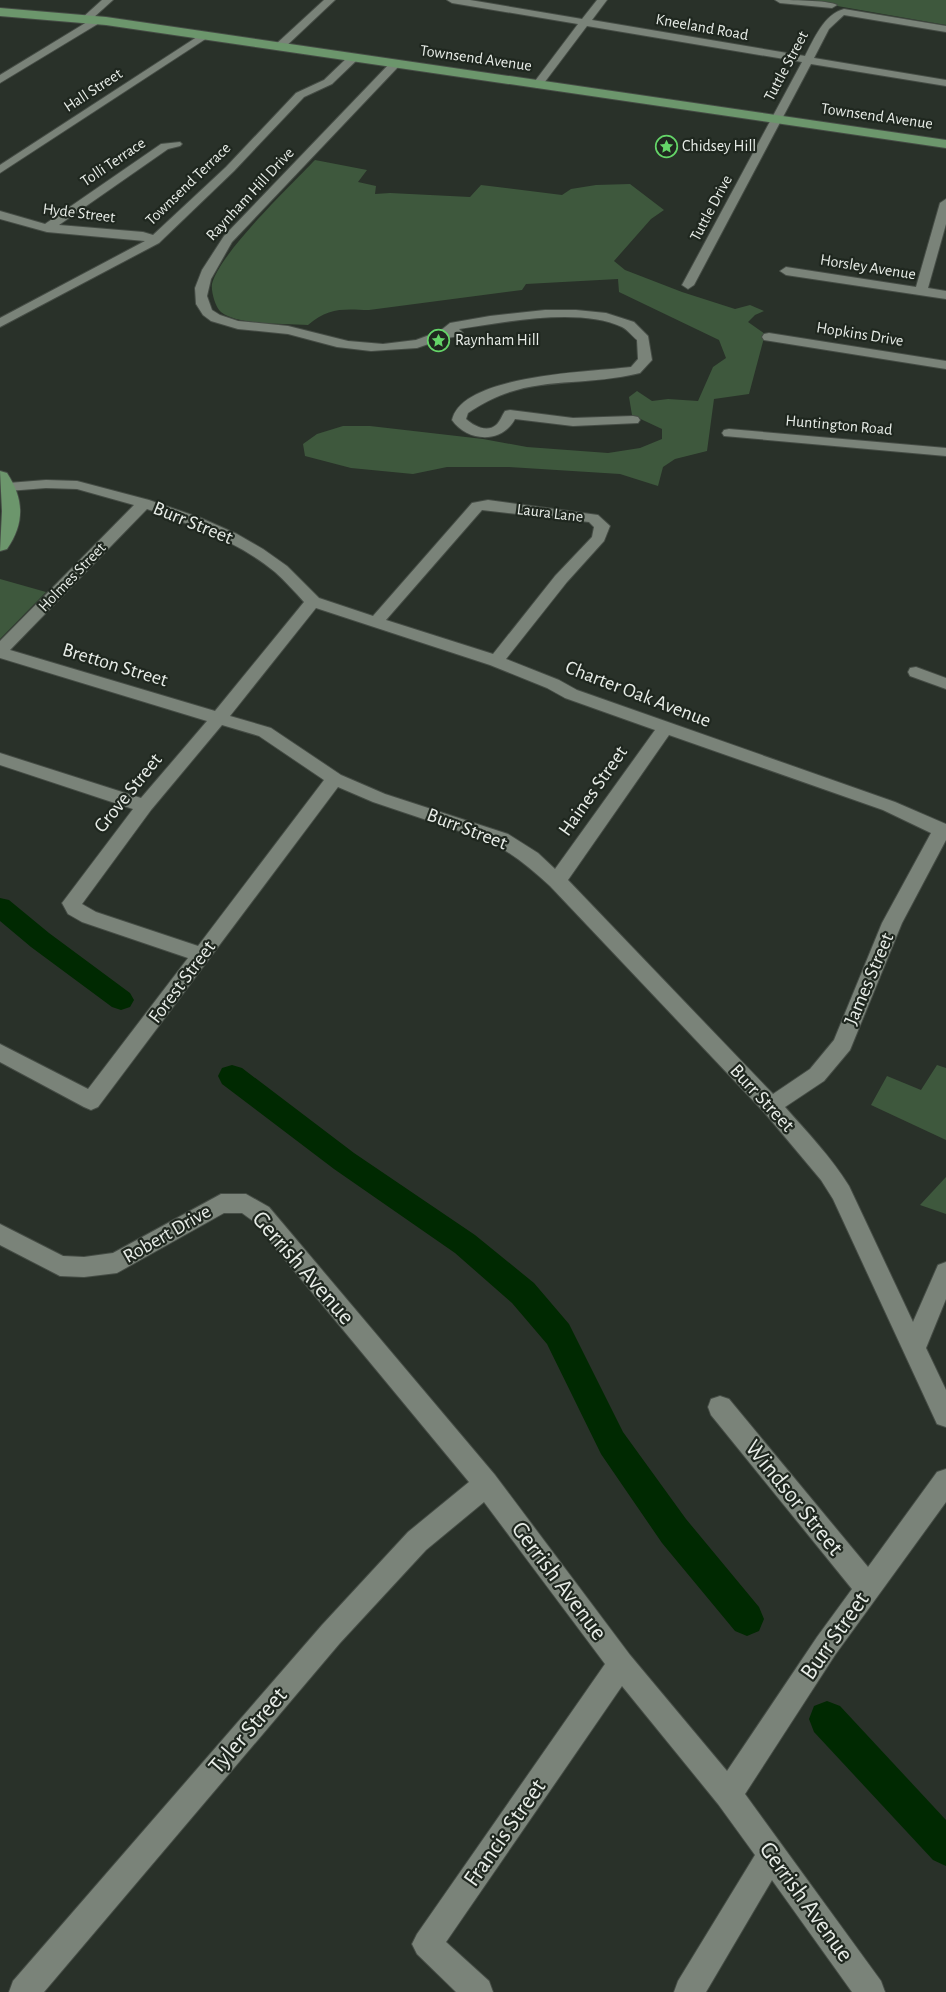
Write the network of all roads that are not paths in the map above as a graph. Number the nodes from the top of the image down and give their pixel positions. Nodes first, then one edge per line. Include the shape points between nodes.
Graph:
1 (108, 0) edge
2 (330, 0) edge
3 (452, 0) edge
4 (602, 0) edge
5 (781, 0) edge
6 (837, 10) junction
7 (0, 12) edge
8 (91, 19) junction
9 (585, 22) junction
10 (946, 29) edge
11 (203, 36) junction
12 (279, 47) junction
13 (353, 58) junction
14 (808, 60) junction
15 (395, 64) junction
16 (0, 80) edge
17 (946, 83) edge
18 (537, 85) junction
19 (776, 120) junction
20 (176, 144) dead end
21 (946, 144) edge
22 (0, 170) edge
23 (945, 208) edge
24 (0, 215) edge
25 (47, 228) junction
26 (155, 240) junction
27 (786, 271) dead end
28 (688, 285) dead end
29 (921, 291) junction
30 (946, 295) edge
31 (0, 323) edge
32 (769, 337) dead end
33 (946, 365) edge
34 (509, 388) junction
35 (510, 414) junction
36 (633, 420) dead end
37 (729, 433) dead end
38 (946, 452) edge
39 (4, 482) edge
40 (144, 503) junction
41 (0, 545) edge
42 (313, 602) junction
43 (376, 622) junction
44 (0, 652) edge
45 (496, 661) junction
46 (916, 672) dead end
47 (946, 684) edge
48 (218, 719) junction
49 (665, 728) junction
50 (0, 759) edge
51 (335, 779) junction
52 (145, 806) junction
53 (944, 831) edge
54 (557, 881) junction
55 (202, 955) junction
56 (0, 1052) edge
57 (771, 1106) junction
58 (221, 1203) joint
59 (0, 1234) edge
60 (946, 1272) edge
61 (914, 1348) junction
62 (720, 1407) dead end
63 (946, 1416) edge
64 (946, 1481) edge
65 (486, 1484) junction
66 (868, 1588) junction
67 (621, 1664) junction
68 (728, 1794) junction
69 (771, 1855) junction
70 (24, 1992) edge
71 (478, 1992) edge
72 (689, 1992) edge
73 (870, 1992) edge

1 - 8 street
2 - 12 street
3 - 9 street, Kneeland Road
4 - 9 street
5 - 6 street
6 - 10 street
6 - 14 street, Tuttle Street
7 - 8 main road, Townsend Avenue
8 - 11 main road, Townsend Avenue
8 - 16 street
9 - 14 street, Kneeland Road
9 - 18 street
11 - 12 main road, Townsend Avenue
11 - 22 street, Hall Street
12 - 13 main road, Townsend Avenue
13 - 15 main road, Townsend Avenue
13 - 26 street, Townsend Terrace via 328,82 300,95
14 - 17 street, Kneeland Road
14 - 19 street, Tuttle Street
15 - 18 main road, Townsend Avenue
15 - 34 street, Raynham Hill Drive via 228,239 207,273 201,292 202,303 210,314 232,324 289,330 355,346 416,344 454,334 470,324 494,318 576,313 596,314 625,324 639,333 645,343 645,360 636,370 520,383
18 - 19 main road, Townsend Avenue
19 - 21 main road, Townsend Avenue
19 - 28 street, Tuttle Drive
20 - 25 street, Tolli Terrace via 166,146
23 - 29 street
24 - 25 street, Hyde Street
25 - 26 street, Hyde Street via 143,236
26 - 31 street, Townsend Terrace
27 - 29 street, Horsley Avenue
29 - 30 street, Horsley Avenue
32 - 33 street, Hopkins Drive
34 - 35 street
34 - 35 street, Raynham Hill Drive via 467,406 461,411 459,420 468,428 494,432 504,427
35 - 36 street via 573,422
37 - 38 street, Huntington Road
39 - 40 street, Burr Street via 77,485
39 - 41 main road via 11,510 9,525
40 - 42 street, Burr Street via 232,537 281,569
40 - 44 street, Holmes Street
42 - 43 street, Charter Oak Avenue
42 - 48 street
43 - 45 street, Charter Oak Avenue
43 - 45 street, Laura Lane via 477,506 593,518 602,526 599,538 561,579
44 - 48 street, Bretton Street
45 - 49 street, Charter Oak Avenue via 571,694
46 - 47 street
48 - 51 street, Burr Street via 275,737
48 - 52 street, Grove Street
49 - 53 street, Charter Oak Avenue via 889,806
49 - 54 street, Haines Street
50 - 52 street
51 - 54 street, Burr Street via 379,798 489,834 521,850
51 - 55 street, Forest Street
52 - 55 street, Grove Street via 72,903 75,909 89,917
53 - 57 street, James Street via 892,923 843,1044 817,1075
54 - 57 street, Burr Street
55 - 56 street, Forest Street via 91,1101
57 - 61 street, Burr Street via 814,1154 837,1187
58 - 59 street, Robert Drive via 117,1263 60,1266
58 - 65 street, Gerrish Avenue via 246,1204 261,1214
60 - 61 street
61 - 63 street, Burr Street
62 - 66 street, Windsor Street
64 - 66 street, Burr Street
65 - 67 street, Gerrish Avenue
65 - 70 street, Tyler Street via 417,1541 331,1634
66 - 68 street, Burr Street
67 - 68 street, Gerrish Avenue
67 - 71 street, Francis Street via 427,1944
68 - 69 street, Gerrish Avenue
69 - 72 street
69 - 73 street, Gerrish Avenue

